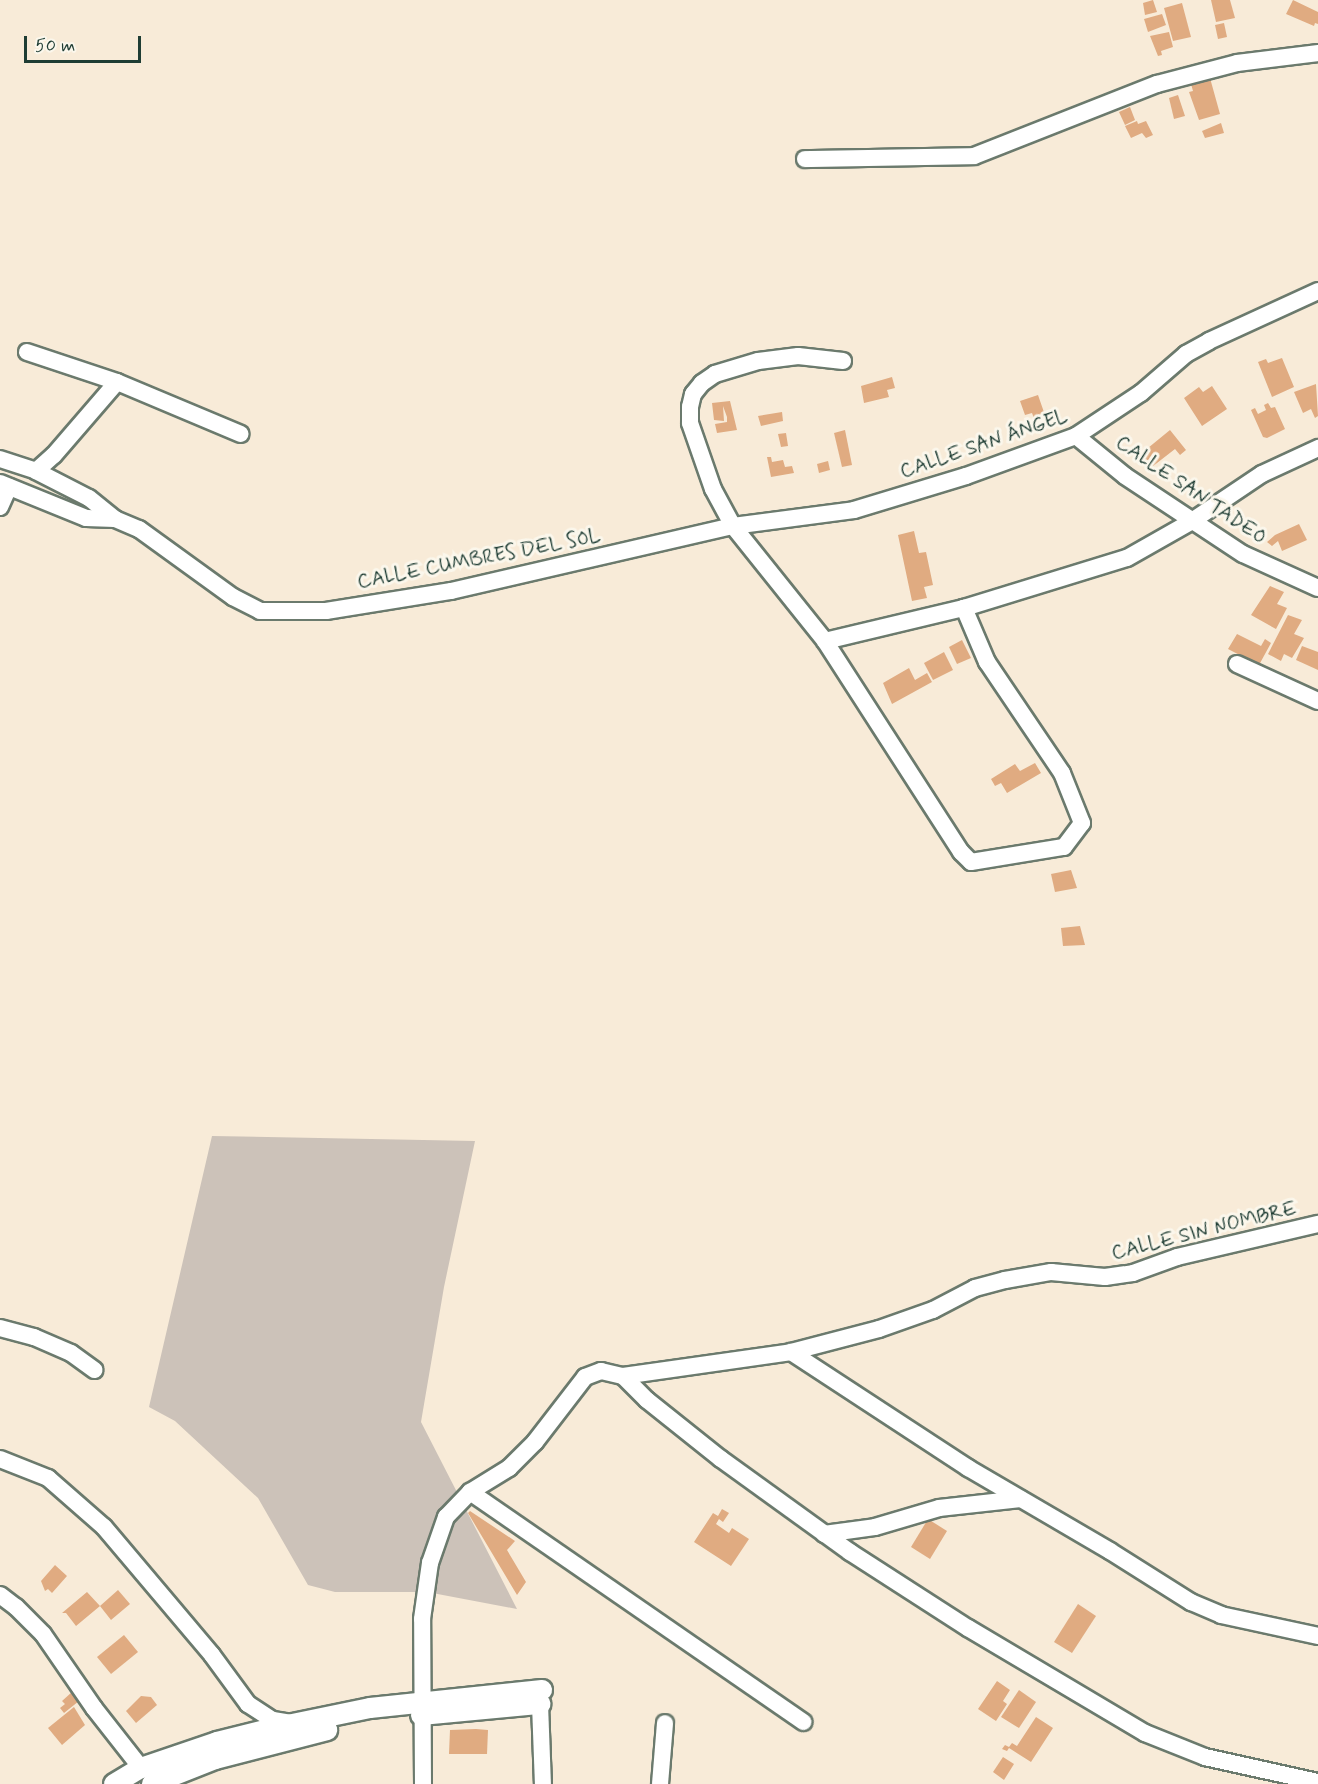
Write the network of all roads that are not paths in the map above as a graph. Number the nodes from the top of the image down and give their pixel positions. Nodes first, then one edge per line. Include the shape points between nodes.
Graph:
1 (1318, 53) edge
2 (805, 159) dead end
3 (1318, 291) edge
4 (27, 352) dead end
5 (843, 361) dead end
6 (117, 382) junction
7 (241, 434) dead end
8 (1076, 436) junction
9 (1318, 448) edge
10 (0, 459) edge
11 (36, 471) junction
12 (5, 485) edge
13 (0, 507) edge
14 (115, 519) junction
15 (1192, 521) junction
16 (733, 526) junction
17 (1318, 588) edge
18 (964, 608) junction
19 (825, 641) junction
20 (1237, 664) dead end
21 (1318, 701) edge
22 (1318, 1224) edge
23 (0, 1328) edge
24 (791, 1352) junction
25 (94, 1370) dead end
26 (623, 1376) junction
27 (0, 1459) edge
28 (470, 1492) junction
29 (1022, 1499) junction
30 (824, 1534) junction
31 (0, 1596) edge
32 (1318, 1636) edge
33 (541, 1697) joint
34 (423, 1708) junction
35 (803, 1722) dead end
36 (296, 1723) junction
37 (665, 1723) dead end
38 (142, 1769) edge
39 (1318, 1782) edge
40 (114, 1784) edge
41 (423, 1784) edge
42 (543, 1784) edge
43 (660, 1784) edge

1 - 2 street via 1237,63 1157,84 974,156
3 - 8 street, CALLE SAN ÁNGEL via 1232,328 1193,350 1142,393
4 - 6 street
5 - 16 street via 798,356 758,362 715,374 693,394 690,423 699,454
6 - 7 street
6 - 11 street
8 - 15 street, CALLE SAN TADEO via 1125,476
8 - 16 street, CALLE SAN ÁNGEL via 966,476 854,510
9 - 15 street via 1262,474
10 - 11 street, CALLE CUMBRES DEL SOL
11 - 14 street, CALLE CUMBRES DEL SOL via 89,498
12 - 13 street
12 - 14 street, CALLE CUMBRES DEL SOL via 86,518
14 - 16 street, CALLE CUMBRES DEL SOL via 139,529 232,597 260,611 285,613 326,611 451,591
15 - 17 street, CALLE SAN TADEO via 1243,554
15 - 18 street via 1127,558
16 - 19 street
18 - 19 street
18 - 19 street via 987,662 1062,773 1082,823 1064,847 971,862
20 - 21 street
22 - 24 street, CALLE SIN NOMBRE via 1177,1257 1133,1273 1105,1277 1051,1272 1005,1280 975,1288 933,1310 879,1329
23 - 25 street via 70,1353
24 - 26 street, CALLE SIN NOMBRE
24 - 29 street
26 - 28 street, CALLE SIN NOMBRE via 601,1371 585,1377 522,1455 509,1468
26 - 30 street via 721,1459
27 - 36 street via 48,1478 74,1499 104,1527 248,1704 273,1720
28 - 34 street, CALLE SIN NOMBRE via 446,1517 430,1563 422,1619
28 - 35 street
29 - 30 street via 939,1508 875,1527
29 - 32 street via 1191,1602 1221,1614
30 - 39 street via 968,1628 1145,1733 1205,1757
31 - 38 street via 43,1634
33 - 34 street
33 - 42 street
34 - 36 street via 370,1708
34 - 38 street via 215,1759
34 - 41 street, CALLE SIN NOMBRE
36 - 38 street via 217,1742
37 - 43 street
38 - 40 street

